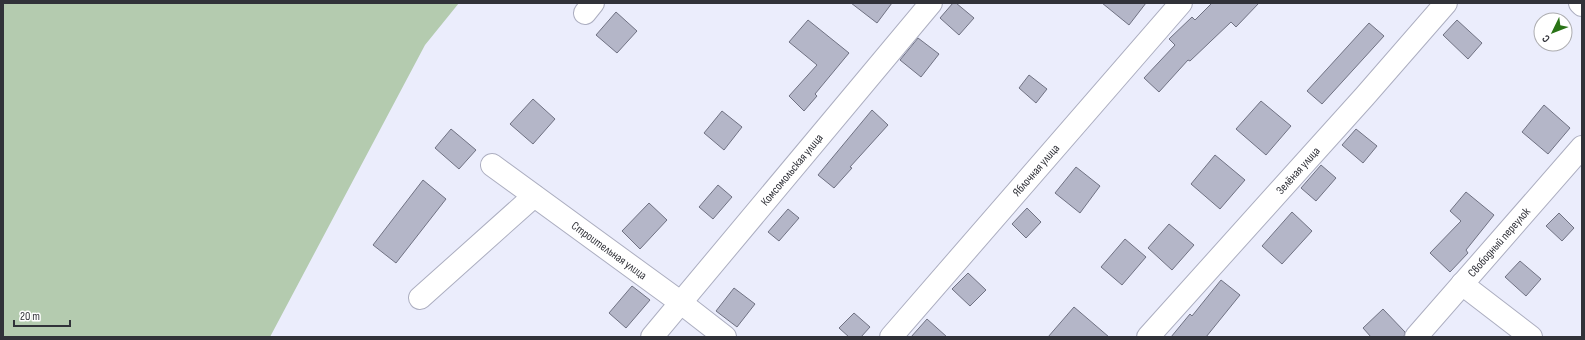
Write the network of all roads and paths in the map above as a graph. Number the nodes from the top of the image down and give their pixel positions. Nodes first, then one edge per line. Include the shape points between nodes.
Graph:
1 (931, 3) edge
2 (1181, 3) edge
3 (1446, 3) edge
4 (1582, 147) edge
5 (492, 165) dead end
6 (534, 196) junction
7 (1462, 284) junction
8 (420, 298) dead end
9 (680, 302) junction
10 (652, 337) edge
11 (725, 337) edge
12 (891, 337) edge
13 (1148, 337) edge
14 (1416, 337) edge
15 (1531, 337) edge

1 - 9 street, Комсомольская улица
2 - 12 street, Яблочная улица
3 - 13 street, Зелёная улица
4 - 7 street, Свободный переулок
5 - 6 street, Строительная улица
6 - 8 street
6 - 9 street, Строительная улица
7 - 14 street, Свободный переулок
7 - 15 street
9 - 10 street, Комсомольская улица
9 - 11 street, Строительная улица

